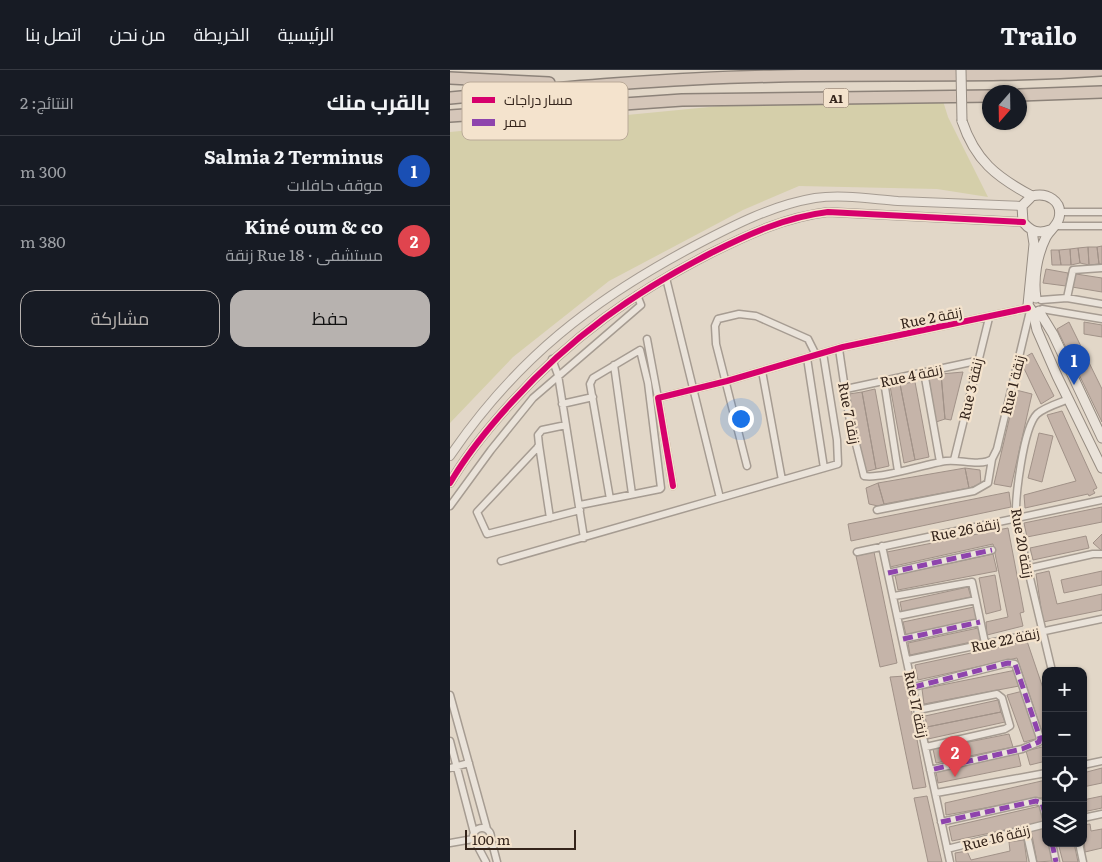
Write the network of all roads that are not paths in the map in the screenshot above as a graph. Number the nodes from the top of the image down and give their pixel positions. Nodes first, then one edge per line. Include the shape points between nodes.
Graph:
1 (961, 70) edge
2 (1100, 70) edge
3 (450, 78) edge
4 (528, 82) edge
5 (628, 83) edge
6 (1102, 92) edge
7 (1027, 95) edge
8 (982, 96) edge
9 (628, 104) edge
10 (1032, 196) junction
11 (1022, 206) junction
12 (1060, 212) junction
13 (1102, 212) edge
14 (1023, 222) junction
15 (1102, 226) edge
16 (1053, 228) junction
17 (1032, 231) junction
18 (1102, 268) edge
19 (666, 278) junction
20 (637, 294) junction
21 (1067, 298) junction
22 (1102, 304) edge
23 (1035, 307) junction
24 (988, 318) junction
25 (1102, 319) edge
26 (647, 339) dead end
27 (839, 349) junction
28 (820, 354) junction
29 (807, 358) junction
30 (552, 359) junction
31 (976, 360) junction
32 (614, 365) junction
33 (762, 371) junction
34 (924, 372) junction
35 (558, 375) junction
36 (884, 380) junction
37 (727, 381) junction
38 (693, 389) junction
39 (846, 389) junction
40 (594, 397) junction
41 (658, 398) junction
42 (1069, 399) junction
43 (562, 404) junction
44 (566, 425) junction
45 (1102, 438) edge
46 (539, 445) junction
47 (450, 456) edge
48 (992, 459) junction
49 (954, 460) junction
50 (940, 462) junction
51 (747, 466) dead end
52 (824, 468) junction
53 (1102, 468) edge
54 (898, 471) junction
55 (782, 480) junction
56 (450, 483) edge
57 (674, 486) dead end
58 (632, 494) junction
59 (720, 498) junction
60 (610, 499) junction
61 (1102, 500) edge
62 (450, 506) edge
63 (580, 508) junction
64 (877, 510) dead end
65 (550, 518) junction
66 (1016, 519) junction
67 (584, 538) junction
68 (882, 546) junction
69 (992, 550) dead end
70 (857, 552) dead end
71 (1102, 554) edge
72 (501, 561) dead end
73 (1026, 569) junction
74 (888, 573) junction
75 (894, 596) junction
76 (976, 600) junction
77 (898, 616) junction
78 (1102, 619) edge
79 (980, 622) junction
80 (1041, 631) junction
81 (903, 639) junction
82 (985, 643) junction
83 (908, 660) junction
84 (1051, 667) edge
85 (914, 687) junction
86 (450, 695) edge
87 (918, 710) junction
88 (450, 741) edge
89 (926, 747) junction
90 (1102, 761) edge
91 (469, 764) junction
92 (1087, 764) edge
93 (454, 767) edge
94 (930, 770) junction
95 (1042, 774) edge
96 (936, 793) junction
97 (1042, 804) edge
98 (1102, 814) edge
99 (1087, 817) edge
100 (941, 822) junction
101 (1042, 825) edge
102 (487, 829) junction
103 (1026, 830) junction
104 (475, 839) junction
105 (491, 839) junction
106 (450, 843) edge
107 (1053, 847) edge
108 (1080, 847) edge
109 (947, 849) junction
110 (486, 862) edge
111 (497, 862) edge
112 (950, 862) edge
113 (1033, 862) edge
114 (1056, 862) edge
115 (1083, 862) edge

1 - 10 main road, bridge via 962,121 969,142 979,157 1000,176
2 - 5 highway, A1 via 1023,75 778,76
3 - 4 highway
6 - 7 highway
8 - 9 highway, A1 via 682,100
10 - 11 main road
10 - 12 main road via 1052,198
11 - 14 main road
11 - 47 street via 826,197 796,203 735,224 640,276 573,322 535,354 507,384
12 - 13 street
12 - 16 main road
14 - 17 main road
14 - 19 street via 820,213 764,228
15 - 16 street
16 - 17 main road via 1038,233
16 - 23 main road via 1044,242 1035,276
17 - 23 main road
18 - 21 street via 1073,270
19 - 20 street
19 - 38 street
20 - 30 street
20 - 35 street via 641,300 639,307
21 - 22 street
21 - 23 street
23 - 24 street, Rue 2 زنقة
23 - 25 street
23 - 42 main road via 1037,330
23 - 45 main road via 1053,334
23 - 48 street, Rue 1 زنقة
24 - 27 street, Rue 2 زنقة
24 - 31 street, Rue 3 زنقة
26 - 41 street
27 - 28 street, Rue 2 زنقة
27 - 39 street, Rue 7 زنقة
28 - 29 street, Rue 2 زنقة
28 - 37 street via 808,339 756,316 739,314 718,319 716,344
28 - 52 street via 839,461
29 - 33 street, Rue 2 زنقة
29 - 52 street
30 - 35 street
30 - 56 street via 497,418
31 - 34 street, Rue 4 زنقة
31 - 49 street, Rue 3 زنقة
32 - 40 street via 591,380
32 - 58 street
32 - 58 street via 638,350 642,352 662,485 660,489
33 - 37 street, Rue 2 زنقة
33 - 55 street
34 - 36 street, Rue 4 زنقة
34 - 50 street
35 - 43 street
35 - 62 street via 533,398
36 - 39 street, Rue 4 زنقة
36 - 54 street
37 - 38 street, Rue 2 زنقة
37 - 51 street
38 - 41 street, Rue 2 زنقة
38 - 59 street
39 - 54 street, Rue 7 زنقة via 849,416 864,476
40 - 43 street
40 - 60 street
41 - 57 street
42 - 53 main road
42 - 66 street, Rue 20 زنقة via 1036,415 1029,430 1018,480
43 - 44 street
44 - 46 street via 542,430 538,435
44 - 63 street
46 - 65 street
46 - 65 street via 477,512 487,534
48 - 49 street via 983,463
48 - 64 street, Rue 1 زنقة via 989,479 982,488
49 - 50 street
50 - 54 street
52 - 55 street
55 - 59 street
58 - 60 street
59 - 67 street
60 - 63 street
61 - 66 street, Rue 26 زنقة
63 - 65 street
63 - 67 street
66 - 68 street, Rue 26 زنقة
66 - 73 street, Rue 20 زنقة
67 - 72 street
68 - 70 street, Rue 26 زنقة
68 - 74 street, Rue 17 زنقة
69 - 74 street
71 - 73 street
73 - 80 street, Rue 20 زنقة
74 - 75 street, Rue 17 زنقة
75 - 76 street via 972,582
75 - 77 street, Rue 17 زنقة
76 - 77 street
76 - 79 street
77 - 81 street, Rue 17 زنقة
78 - 80 street, Rue 22 زنقة
79 - 81 street, Rue 22 زنقة
79 - 82 street
80 - 82 street, Rue 22 زنقة
80 - 84 street, Rue 20 زنقة
81 - 83 street, Rue 17 زنقة
82 - 83 street, Rue 22 زنقة
83 - 85 street, Rue 17 زنقة
85 - 87 street, Rue 17 زنقة
85 - 94 street via 1014,664 1040,738 1039,742 1022,749
86 - 91 street
87 - 89 street, Rue 17 زنقة
87 - 89 street via 997,694 1002,698 1010,721 1010,726 1005,729
88 - 93 street
89 - 94 street, Rue 17 زنقة
90 - 92 street
91 - 93 street
91 - 102 street
93 - 104 street
94 - 96 street, Rue 17 زنقة
95 - 96 street
96 - 100 street, Rue 17 زنقة
97 - 100 street via 1038,801
98 - 99 street
100 - 109 street, Rue 17 زنقة
101 - 103 street, Rue 16 زنقة
102 - 104 street via 478,828
102 - 105 street
103 - 109 street, Rue 16 زنقة
103 - 113 street
104 - 105 street via 484,846
104 - 106 street
104 - 110 street
105 - 111 street
107 - 114 street
108 - 115 street
109 - 112 street, Rue 17 زنقة

